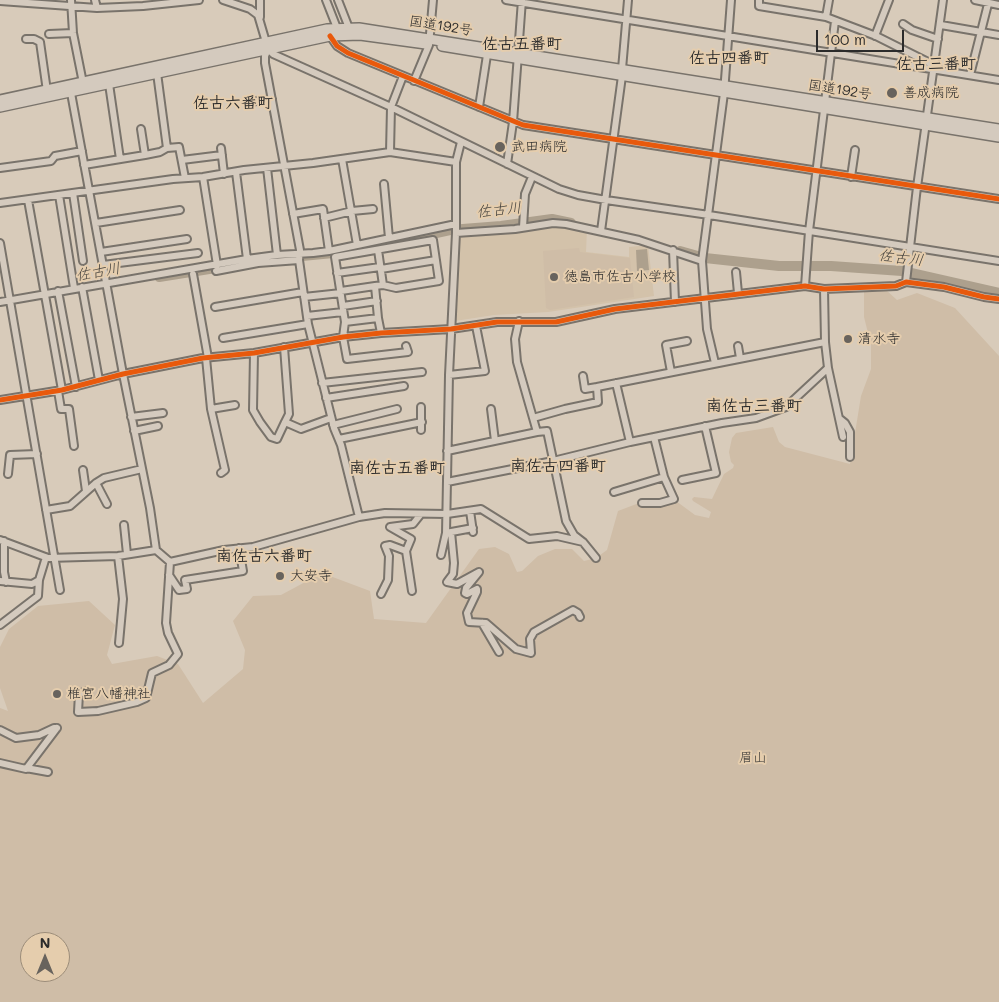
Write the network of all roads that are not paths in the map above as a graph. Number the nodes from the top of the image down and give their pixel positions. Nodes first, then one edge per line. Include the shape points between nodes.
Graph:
1 (95, 0) edge
2 (199, 0) edge
3 (223, 0) edge
4 (260, 0) edge
5 (326, 0) edge
6 (338, 0) edge
7 (433, 0) edge
8 (506, 0) edge
9 (628, 0) edge
10 (731, 0) edge
11 (829, 0) edge
12 (889, 0) edge
13 (944, 0) edge
14 (974, 0) edge
15 (0, 1) edge
16 (19, 1) edge
17 (522, 1) edge
18 (762, 1) edge
19 (71, 3) edge
20 (143, 3) edge
21 (988, 4) junction
22 (999, 6) edge
23 (97, 8) junction
24 (826, 17) junction
25 (260, 18) junction
26 (626, 19) junction
27 (835, 21) junction
28 (903, 24) dead end
29 (940, 26) junction
30 (336, 28) junction
31 (349, 28) junction
32 (980, 32) junction
33 (73, 33) junction
34 (49, 34) dead end
35 (999, 35) edge
36 (330, 36) junction
37 (729, 36) junction
38 (875, 36) junction
39 (26, 39) dead end
40 (938, 39) junction
41 (430, 42) junction
42 (267, 45) junction
43 (830, 52) junction
44 (487, 55) junction
45 (518, 56) junction
46 (934, 67) junction
47 (622, 73) junction
48 (157, 74) junction
49 (970, 75) junction
50 (403, 76) junction
51 (414, 80) junction
52 (999, 80) edge
53 (83, 83) junction
54 (109, 84) junction
55 (724, 89) junction
56 (47, 90) junction
57 (71, 93) junction
58 (272, 99) junction
59 (0, 100) edge
60 (249, 102) dead end
61 (824, 105) junction
62 (0, 107) edge
63 (391, 107) junction
64 (479, 107) junction
65 (927, 121) junction
66 (513, 122) junction
67 (999, 128) edge
68 (141, 129) dead end
69 (999, 137) edge
70 (614, 140) junction
71 (461, 142) junction
72 (167, 148) junction
73 (855, 150) dead end
74 (82, 151) junction
75 (390, 152) junction
76 (145, 155) junction
77 (716, 156) junction
78 (342, 158) junction
79 (120, 159) junction
80 (182, 160) junction
81 (456, 162) junction
82 (507, 164) junction
83 (84, 165) junction
84 (284, 166) junction
85 (0, 168) edge
86 (267, 168) junction
87 (236, 172) junction
88 (816, 172) junction
89 (224, 174) junction
90 (203, 177) junction
91 (532, 177) junction
92 (851, 177) junction
93 (185, 178) junction
94 (384, 184) dead end
95 (917, 187) junction
96 (90, 191) junction
97 (73, 193) junction
98 (59, 195) junction
99 (999, 199) edge
100 (28, 200) junction
101 (606, 200) junction
102 (0, 203) edge
103 (373, 209) dead end
104 (180, 210) dead end
105 (352, 211) junction
106 (293, 214) junction
107 (709, 215) junction
108 (324, 218) junction
109 (96, 223) junction
110 (523, 224) junction
111 (456, 229) junction
112 (601, 229) junction
113 (809, 231) junction
114 (432, 234) junction
115 (389, 238) junction
116 (187, 239) dead end
117 (0, 243) edge
118 (357, 245) junction
119 (910, 247) junction
120 (378, 250) junction
121 (672, 250) junction
122 (329, 251) junction
123 (101, 252) junction
124 (198, 253) dead end
125 (277, 255) junction
126 (299, 257) junction
127 (703, 258) junction
128 (247, 259) junction
129 (436, 260) junction
130 (83, 261) dead end
131 (999, 261) edge
132 (103, 265) junction
133 (216, 268) junction
134 (380, 268) junction
135 (736, 272) dead end
136 (337, 273) junction
137 (193, 274) dead end
138 (907, 279) junction
139 (106, 285) junction
140 (379, 286) junction
141 (805, 286) junction
142 (74, 288) junction
143 (82, 289) junction
144 (824, 289) junction
145 (341, 292) junction
146 (59, 293) junction
147 (738, 294) junction
148 (45, 295) junction
149 (303, 295) junction
150 (704, 298) junction
151 (999, 299) edge
152 (10, 301) junction
153 (377, 301) junction
154 (0, 302) edge
155 (675, 302) junction
156 (215, 307) dead end
157 (343, 309) junction
158 (378, 318) junction
159 (308, 320) junction
160 (519, 321) junction
161 (345, 322) junction
162 (476, 326) junction
163 (451, 329) junction
164 (381, 333) junction
165 (343, 337) junction
166 (223, 338) dead end
167 (683, 340) dead end
168 (313, 342) junction
169 (825, 342) junction
170 (406, 346) dead end
171 (738, 346) dead end
172 (284, 348) junction
173 (254, 353) junction
174 (207, 358) junction
175 (740, 358) junction
176 (714, 363) junction
177 (828, 368) junction
178 (422, 372) dead end
179 (670, 372) junction
180 (123, 374) junction
181 (449, 375) junction
182 (583, 376) dead end
183 (100, 380) junction
184 (322, 383) junction
185 (616, 383) junction
186 (404, 386) dead end
187 (76, 387) junction
188 (597, 387) junction
189 (60, 390) junction
190 (26, 396) junction
191 (326, 398) junction
192 (0, 400) edge
193 (235, 405) dead end
194 (421, 407) dead end
195 (211, 409) junction
196 (392, 409) dead end
197 (491, 409) dead end
198 (163, 413) dead end
199 (131, 417) junction
200 (533, 418) junction
201 (839, 418) junction
202 (285, 422) junction
203 (332, 422) junction
204 (422, 422) junction
205 (158, 426) dead end
206 (705, 426) junction
207 (421, 430) dead end
208 (134, 431) junction
209 (537, 432) junction
210 (654, 437) junction
211 (843, 437) dead end
212 (339, 439) junction
213 (495, 441) junction
214 (630, 442) junction
215 (74, 446) dead end
216 (447, 451) junction
217 (37, 454) junction
218 (850, 456) dead end
219 (553, 461) junction
220 (142, 469) junction
221 (84, 470) dead end
222 (221, 473) dead end
223 (8, 474) dead end
224 (664, 477) junction
225 (682, 480) dead end
226 (447, 482) junction
227 (96, 483) junction
228 (86, 491) junction
229 (614, 492) dead end
230 (642, 503) dead end
231 (107, 504) dead end
232 (46, 510) junction
233 (470, 511) junction
234 (421, 514) junction
235 (447, 514) junction
236 (359, 517) junction
237 (124, 525) dead end
238 (449, 532) junction
239 (2, 540) edge
240 (583, 542) junction
241 (239, 548) junction
242 (156, 550) junction
243 (406, 551) junction
244 (127, 554) junction
245 (441, 554) dead end
246 (118, 556) junction
247 (46, 557) junction
248 (54, 557) junction
249 (596, 558) dead end
250 (170, 562) junction
251 (169, 574) junction
252 (39, 580) junction
253 (3, 582) edge
254 (60, 590) dead end
255 (412, 591) dead end
256 (381, 594) dead end
257 (580, 617) dead end
258 (482, 623) junction
259 (0, 625) edge
260 (119, 643) dead end
261 (499, 652) dead end
262 (86, 691) dead end
263 (0, 730) edge
264 (0, 763) edge
265 (26, 768) junction
266 (48, 772) dead end

1 - 23 street
2 - 20 street
3 - 25 street via 250,9
4 - 25 street
5 - 30 street
6 - 31 street
7 - 41 street
8 - 17 street
9 - 26 street
10 - 37 street
11 - 24 street
12 - 38 street
13 - 29 street
14 - 21 street
15 - 16 street
16 - 19 street
17 - 26 street
17 - 45 street
18 - 24 street via 759,6
19 - 23 street
19 - 33 street
20 - 23 street
21 - 22 street
21 - 32 street
24 - 27 street
25 - 42 street
26 - 37 street
26 - 47 street
27 - 38 street
27 - 43 street
28 - 40 street
29 - 32 street
29 - 40 street
30 - 31 highway, 国道192号
30 - 42 highway, 国道192号
31 - 41 highway, 国道192号 via 369,28
32 - 35 street
32 - 49 street
33 - 34 street
33 - 53 street
36 - 41 highway, 国道192号 via 360,35
36 - 42 highway, 国道192号
36 - 50 street via 342,49
37 - 43 street
37 - 55 street
38 - 46 street
39 - 56 street via 40,42
40 - 46 street
41 - 44 highway, 国道192号
41 - 45 highway, 国道192号
41 - 51 street
42 - 48 highway, 国道192号
42 - 53 highway, 国道192号
42 - 58 street via 265,63
42 - 63 street via 273,54
43 - 46 street
43 - 61 street
44 - 45 highway, 国道192号
44 - 64 street
45 - 47 highway, 国道192号
45 - 66 street
46 - 49 street
46 - 65 street
47 - 55 highway, 国道192号
47 - 70 street
48 - 54 highway, 国道192号
48 - 72 street
49 - 52 street
50 - 51 street
50 - 63 street
51 - 64 street
53 - 56 highway, 国道192号
54 - 57 highway, 国道192号
54 - 79 street
55 - 61 highway, 国道192号
55 - 77 street
56 - 59 highway, 国道192号
57 - 62 highway, 国道192号
57 - 74 street
58 - 60 street
58 - 84 street
61 - 65 highway, 国道192号
61 - 88 street
63 - 71 street
63 - 75 street
64 - 66 street
65 - 67 highway, 国道192号
65 - 69 highway, 国道192号
65 - 95 street
66 - 70 street
66 - 82 street
68 - 76 street
70 - 77 street
70 - 101 street
71 - 81 street
71 - 82 street
72 - 76 street
72 - 80 street via 179,147
73 - 92 street
74 - 83 street
74 - 85 street via 54,156 51,161
75 - 78 street
75 - 81 street
76 - 79 street
77 - 88 street
77 - 107 street
78 - 84 street
78 - 105 street
79 - 83 street
80 - 89 street via 221,152
80 - 93 street
81 - 111 street
82 - 91 street
83 - 96 street
84 - 86 street
84 - 106 street
86 - 87 street
86 - 125 street
87 - 89 street
87 - 128 street
88 - 92 street
88 - 113 street
89 - 90 street
90 - 93 street
90 - 133 street
91 - 101 street via 578,195
91 - 110 street via 525,194
92 - 95 street
93 - 96 street
94 - 115 street
95 - 99 street
95 - 119 street
96 - 97 street
96 - 109 street
97 - 98 street
97 - 130 street
98 - 100 street
98 - 142 street
100 - 102 street
100 - 148 street
101 - 107 street
101 - 112 street
103 - 105 street
104 - 109 street
105 - 108 street
105 - 118 street
106 - 108 street via 323,209
106 - 126 street
107 - 113 street
107 - 127 street
108 - 122 street
109 - 123 street
110 - 111 street
110 - 112 street via 553,223
111 - 114 street
111 - 163 street
112 - 121 street
113 - 119 street
113 - 141 street
114 - 115 street
114 - 120 street
114 - 129 street
115 - 118 street
116 - 123 street
117 - 152 street
118 - 122 street
119 - 131 street
119 - 138 street
120 - 134 street
120 - 136 street via 335,257
121 - 127 street
121 - 155 street
122 - 126 street
123 - 132 street
124 - 132 street
125 - 126 street
125 - 128 street
126 - 133 street
126 - 149 street
127 - 150 street
128 - 133 street
129 - 134 street
129 - 140 street via 439,281 396,288
132 - 139 street
133 - 139 street
134 - 136 street
134 - 140 street
135 - 147 street
136 - 145 street
137 - 174 street
138 - 144 street via 896,286
138 - 151 street
139 - 143 street
139 - 180 street
140 - 145 street
140 - 153 street
141 - 144 street
141 - 147 street
142 - 143 street
142 - 146 street
143 - 183 street
144 - 169 street
145 - 149 street
145 - 157 street
146 - 148 street
146 - 187 street
147 - 150 street
148 - 152 street
148 - 189 street
149 - 156 street
149 - 159 street
150 - 155 street
150 - 176 street
152 - 154 street
152 - 190 street
153 - 157 street
153 - 158 street
155 - 160 street via 615,309 556,322
157 - 159 street
157 - 161 street
158 - 161 street
158 - 164 street
159 - 166 street
159 - 168 street
160 - 162 street
160 - 200 street via 515,340 517,362
161 - 165 street
162 - 163 street
162 - 181 street via 485,371
163 - 164 street
163 - 181 street
164 - 165 street
165 - 168 street
165 - 170 street via 347,359 408,352
167 - 179 street via 666,345
168 - 172 street
168 - 184 street
169 - 175 street
169 - 177 street
171 - 175 street
172 - 173 street
172 - 202 street via 289,414
173 - 174 street
173 - 202 street via 253,410 271,437 277,439
174 - 180 street
174 - 195 street
175 - 176 street
176 - 179 street
177 - 201 street
177 - 206 street via 786,408 756,418
178 - 184 street
179 - 185 street
180 - 183 street
180 - 199 street
181 - 216 street
182 - 188 street via 585,389
183 - 187 street
184 - 191 street
185 - 188 street
185 - 214 street
186 - 191 street
187 - 189 street
188 - 200 street via 598,402
189 - 190 street
189 - 215 street via 61,409 69,409
190 - 192 street
190 - 217 street
191 - 203 street
193 - 195 street
194 - 204 street
195 - 222 street via 225,470
196 - 203 street
197 - 213 street
198 - 199 street
199 - 208 street
200 - 209 street
201 - 211 street
201 - 218 street via 850,432
202 - 203 street via 301,429
203 - 212 street
204 - 207 street
204 - 212 street
205 - 208 street
206 - 210 street
206 - 225 street via 716,473
208 - 220 street
209 - 213 street
209 - 219 street via 547,431
210 - 214 street
210 - 224 street
212 - 236 street
213 - 216 street
214 - 219 street
216 - 226 street
217 - 223 street via 10,455
217 - 232 street
219 - 226 street
219 - 240 street via 566,521 574,535
220 - 227 street
220 - 242 street
221 - 228 street
224 - 229 street
224 - 230 street via 674,499
226 - 235 street
227 - 228 street
227 - 231 street
228 - 232 street via 70,506
232 - 248 street
233 - 235 street
233 - 238 street via 473,530
233 - 240 street via 481,509 529,539 557,536
234 - 235 street
234 - 236 street via 385,513
234 - 243 street via 412,524 390,527 411,539
235 - 238 street
236 - 241 street via 253,547
237 - 244 street
238 - 245 street
238 - 258 street via 454,563 453,574 447,582 457,584 479,572 465,593 477,589 468,612 469,622
239 - 247 street
239 - 253 street
240 - 249 street
241 - 250 street
241 - 251 street via 243,571 185,580 187,589 179,590
242 - 244 street
242 - 250 street
243 - 255 street
243 - 256 street via 385,546 389,556 388,580
244 - 246 street
246 - 248 street
246 - 260 street via 123,599
247 - 248 street
247 - 252 street
248 - 254 street
250 - 251 street
251 - 262 street via 166,623 178,654 169,665 152,673 146,698 142,700 98,711 78,712 79,694
252 - 253 street via 32,584
252 - 259 street via 38,596
257 - 258 street via 573,610 534,632 530,639 531,653 516,649
258 - 261 street
263 - 265 street via 16,738 58,728
264 - 265 street
265 - 266 street

